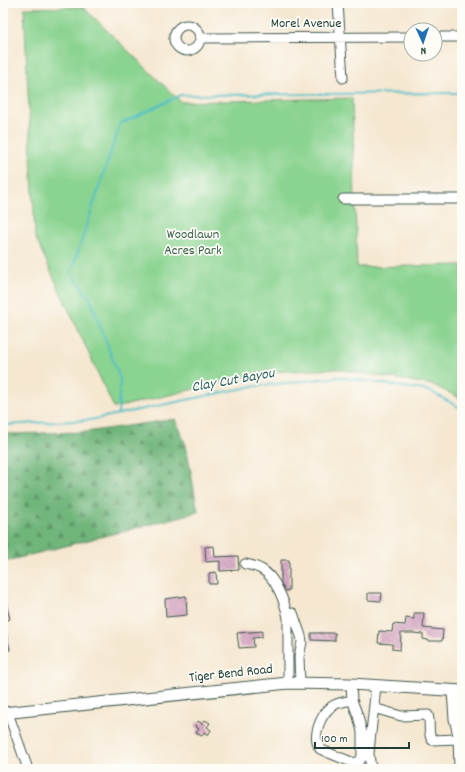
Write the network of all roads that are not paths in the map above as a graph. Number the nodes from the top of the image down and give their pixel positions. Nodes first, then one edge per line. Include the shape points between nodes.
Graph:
1 (338, 3) edge
2 (403, 37) edge
3 (443, 37) edge
4 (462, 37) edge
5 (201, 38) dead end
6 (340, 38) junction
7 (343, 78) dead end
8 (343, 199) dead end
9 (462, 199) edge
10 (245, 564) dead end
11 (292, 613) dead end
12 (288, 683) junction
13 (300, 683) junction
14 (351, 684) junction
15 (376, 686) junction
16 (458, 691) edge
17 (352, 700) junction
18 (374, 705) junction
19 (6, 713) edge
20 (458, 737) junction
21 (28, 769) edge
22 (371, 769) edge
23 (459, 769) edge

1 - 6 street
2 - 6 street, Morel Avenue
3 - 4 street
5 - 6 street, Morel Avenue
6 - 7 street
8 - 9 street
10 - 12 street via 262,569 272,578 286,609
11 - 13 street via 302,642 299,658
12 - 13 main road, Tiger Bend Road
12 - 19 main road, Tiger Bend Road
13 - 14 main road, Tiger Bend Road
14 - 15 main road, Tiger Bend Road
14 - 17 street
15 - 16 main road, Tiger Bend Road
15 - 18 street
16 - 20 street via 461,728
17 - 17 street via 361,726 362,746 362,757 354,763 324,752 317,741 317,731 325,713 339,702
18 - 20 street via 377,709 401,716 428,715 432,740
18 - 22 street via 369,754
19 - 21 street
20 - 23 street

